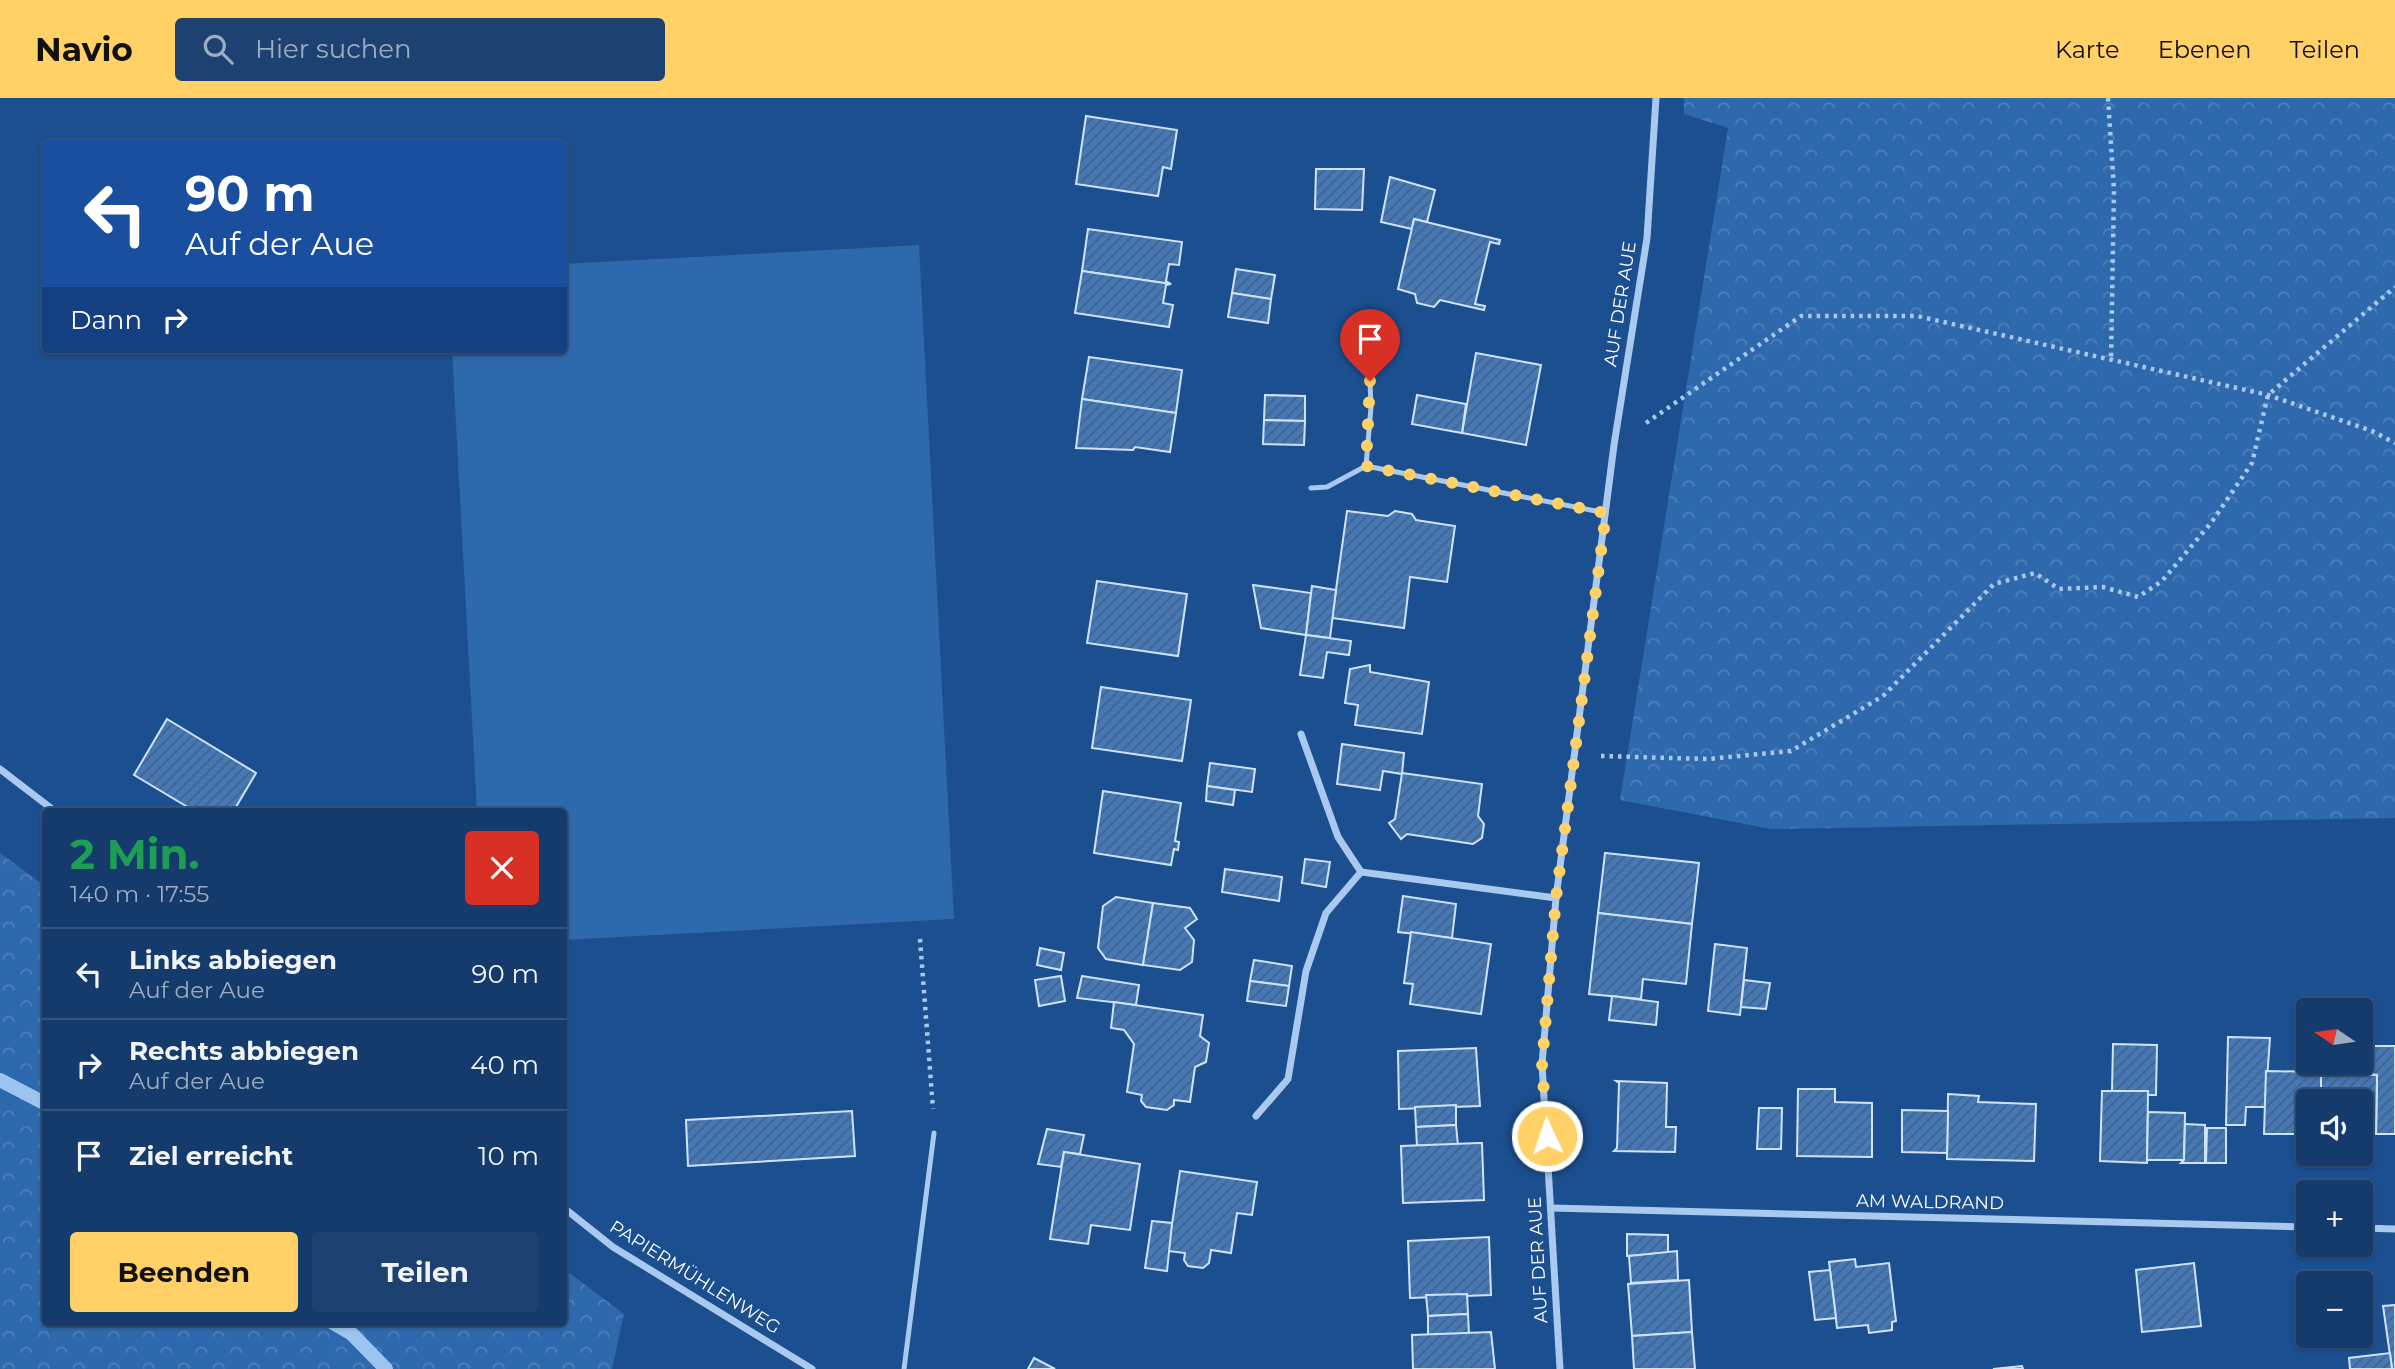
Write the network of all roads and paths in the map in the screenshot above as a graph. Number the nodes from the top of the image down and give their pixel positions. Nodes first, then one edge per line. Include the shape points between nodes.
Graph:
1 (1656, 98) edge
2 (2108, 98) edge
3 (2395, 287) edge
4 (1348, 336) dead end
5 (2111, 361) junction
6 (2268, 395) junction
7 (2395, 443) edge
8 (1614, 445) junction
9 (1366, 466) junction
10 (1311, 488) dead end
11 (1606, 513) junction
12 (1301, 734) dead end
13 (1575, 755) junction
14 (0, 769) edge
15 (50, 808) edge
16 (1361, 872) junction
17 (1556, 898) junction
18 (920, 939) dead end
19 (1256, 1116) dead end
20 (934, 1133) joint
21 (1551, 1209) junction
22 (567, 1210) edge
23 (2296, 1227) edge
24 (2373, 1228) edge
25 (2395, 1229) edge
26 (812, 1369) edge
27 (904, 1369) edge
28 (1560, 1369) edge

1 - 8 street, AUF DER AUE via 1647,238
2 - 5 path via 2114,190
3 - 6 path
4 - 9 lane via 1370,355
5 - 6 path
5 - 8 path via 1917,316 1801,316
6 - 7 path
6 - 13 path via 2252,463 2162,582 2138,597 2103,587 2059,589 2035,573 1994,583 1883,696 1791,751 1708,759
8 - 11 street, AUF DER AUE
9 - 10 lane via 1326,487
9 - 11 lane
11 - 13 street, AUF DER AUE
12 - 16 street via 1338,837
13 - 17 street, AUF DER AUE
14 - 15 street
16 - 17 street
16 - 19 street via 1326,913 1306,971 1288,1079
17 - 21 street, AUF DER AUE via 1542,1064
18 - 20 path
20 - 27 lane
21 - 23 street, AM WALDRAND
21 - 28 street, AUF DER AUE
22 - 26 street, PAPIERMÜHLENWEG via 613,1247
24 - 25 street

